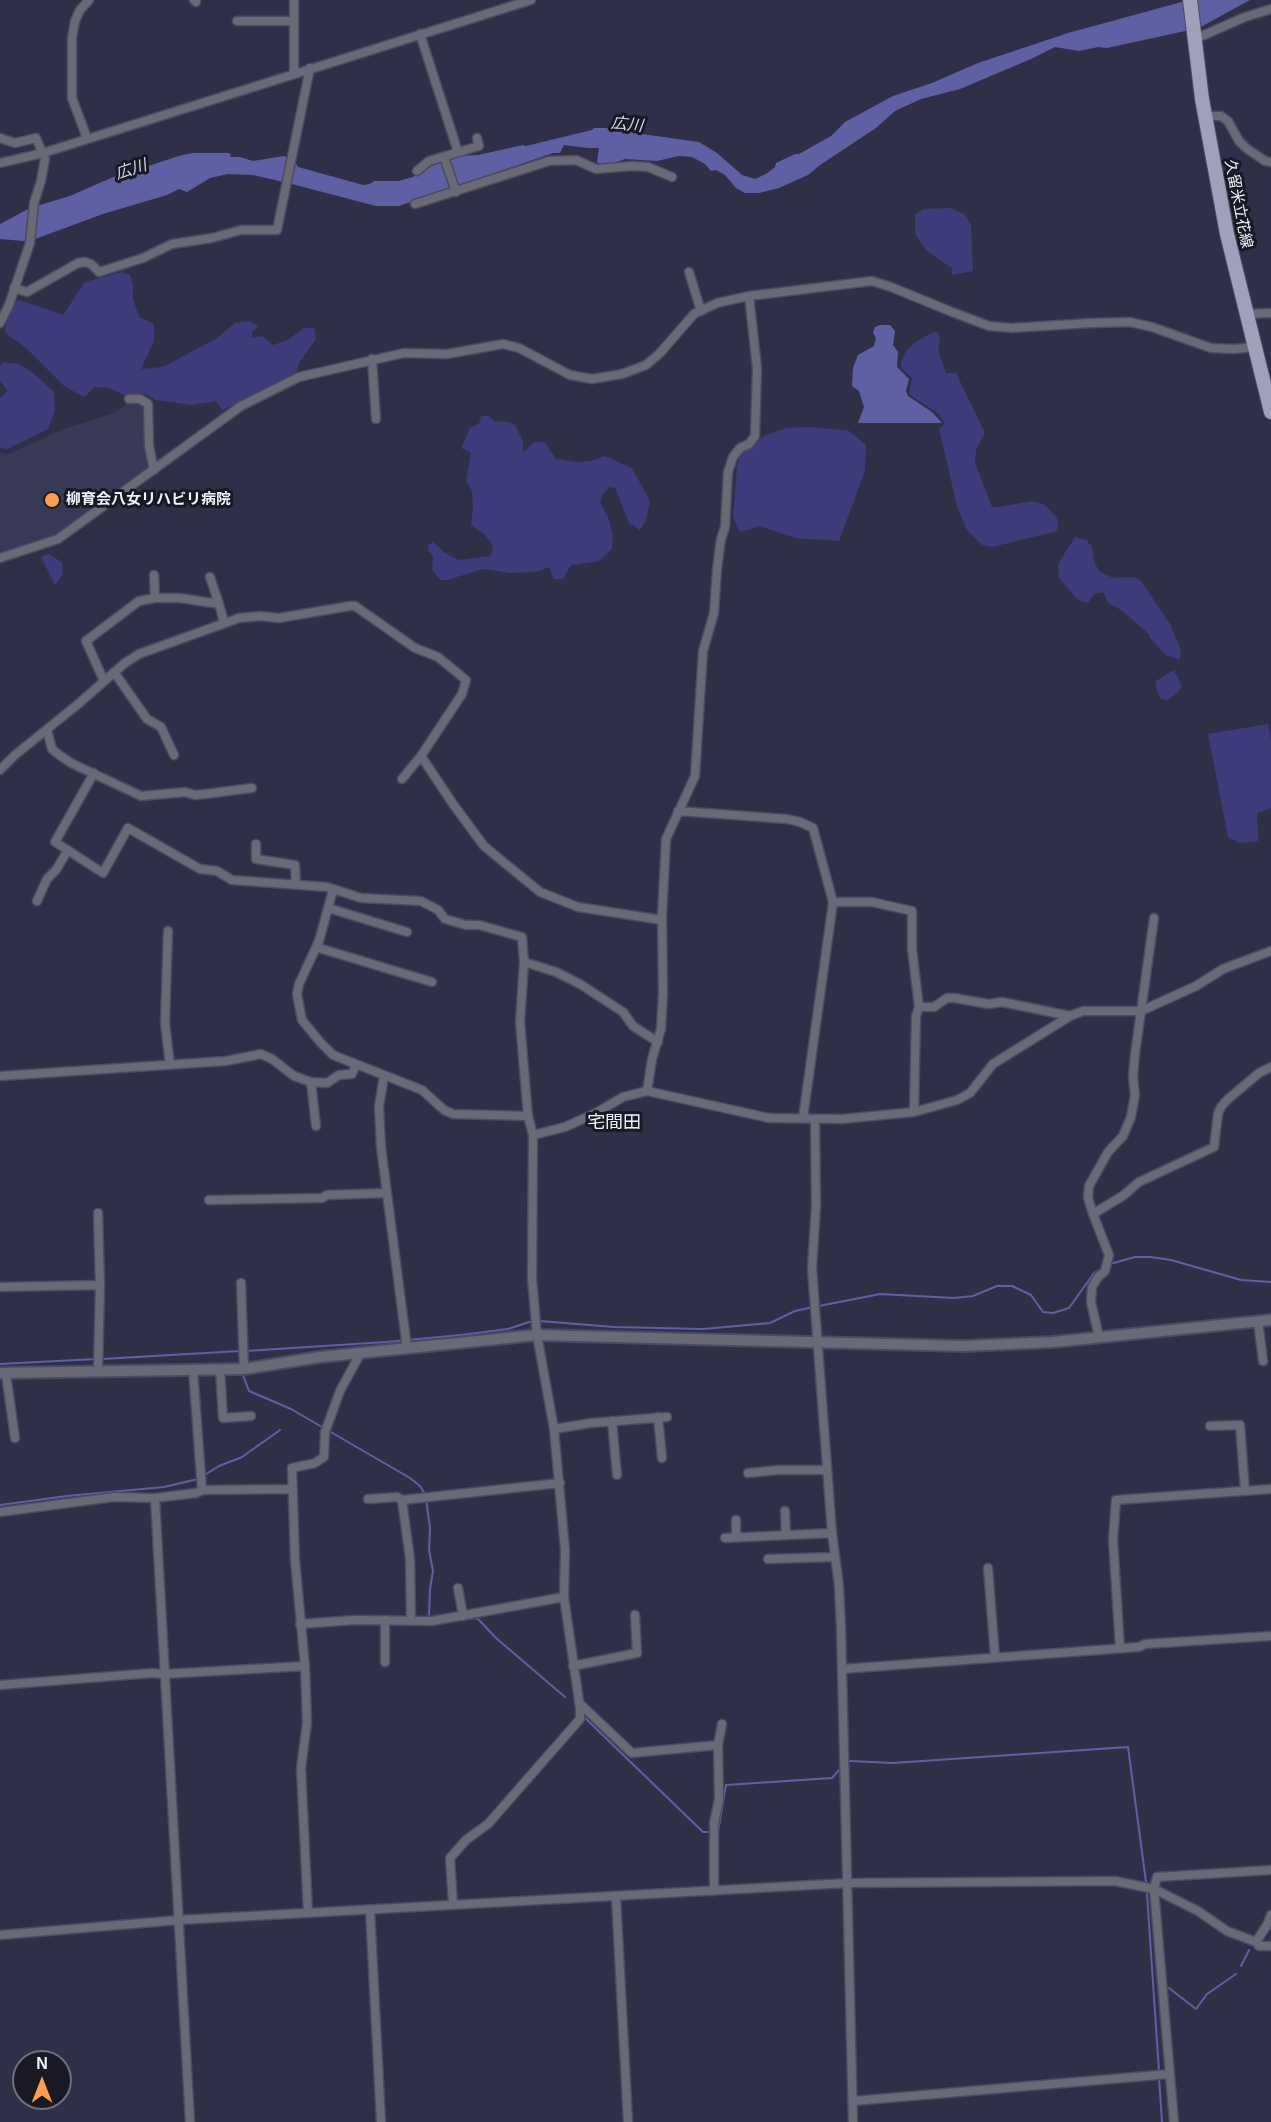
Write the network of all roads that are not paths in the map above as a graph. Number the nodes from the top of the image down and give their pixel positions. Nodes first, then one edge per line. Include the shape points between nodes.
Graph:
1 (89, 0) edge
2 (294, 0) edge
3 (531, 0) edge
4 (1190, 0) edge
5 (1271, 9) edge
6 (237, 21) dead end
7 (294, 21) junction
8 (420, 34) junction
9 (1195, 36) junction
10 (310, 68) junction
11 (294, 73) junction
12 (1205, 116) junction
13 (0, 138) edge
14 (87, 138) junction
15 (477, 138) dead end
16 (458, 152) junction
17 (43, 153) junction
18 (444, 157) junction
19 (1271, 162) edge
20 (0, 164) edge
21 (417, 171) dead end
22 (672, 177) dead end
23 (456, 192) junction
24 (415, 204) dead end
25 (689, 272) dead end
26 (14, 288) junction
27 (749, 296) junction
28 (701, 311) junction
29 (1271, 313) edge
30 (1246, 314) junction
31 (0, 323) edge
32 (1254, 347) junction
33 (372, 359) junction
34 (129, 399) dead end
35 (1271, 412) edge
36 (376, 419) dead end
37 (154, 470) junction
38 (0, 558) edge
39 (154, 575) dead end
40 (210, 577) dead end
41 (336, 597) dead end
42 (155, 598) junction
43 (219, 604) junction
44 (336, 608) junction
45 (225, 622) junction
46 (114, 672) junction
47 (104, 681) junction
48 (47, 730) junction
49 (174, 755) dead end
50 (421, 756) junction
51 (0, 770) edge
52 (94, 773) junction
53 (402, 779) dead end
54 (252, 788) dead end
55 (678, 812) junction
56 (256, 844) dead end
57 (68, 850) junction
58 (296, 884) junction
59 (333, 890) junction
60 (37, 901) dead end
61 (833, 902) junction
62 (328, 908) junction
63 (1154, 918) dead end
64 (662, 920) junction
65 (168, 931) dead end
66 (407, 932) dead end
67 (322, 949) dead end
68 (1271, 951) edge
69 (524, 962) junction
70 (432, 982) dead end
71 (919, 1007) junction
72 (1141, 1011) junction
73 (1070, 1016) junction
74 (658, 1042) junction
75 (170, 1065) junction
76 (356, 1065) junction
77 (1271, 1067) edge
78 (0, 1076) edge
79 (384, 1076) junction
80 (311, 1082) junction
81 (646, 1092) junction
82 (914, 1112) junction
83 (528, 1116) junction
84 (803, 1118) junction
85 (815, 1119) junction
86 (316, 1126) dead end
87 (533, 1135) junction
88 (387, 1193) junction
89 (209, 1200) dead end
90 (98, 1213) dead end
91 (1093, 1214) junction
92 (241, 1283) dead end
93 (100, 1285) junction
94 (0, 1287) edge
95 (1271, 1320) edge
96 (1258, 1321) junction
97 (537, 1331) junction
98 (1100, 1337) junction
99 (819, 1342) junction
100 (407, 1348) junction
101 (360, 1354) junction
102 (1263, 1361) dead end
103 (220, 1369) junction
104 (244, 1369) junction
105 (193, 1370) junction
106 (98, 1372) junction
107 (3, 1374) edge
108 (252, 1416) dead end
109 (612, 1421) junction
110 (1210, 1426) dead end
111 (554, 1429) junction
112 (15, 1438) dead end
113 (665, 1452) dead end
114 (826, 1470) junction
115 (748, 1473) dead end
116 (618, 1475) dead end
117 (560, 1483) junction
118 (292, 1489) junction
119 (1271, 1489) edge
120 (202, 1490) junction
121 (1245, 1491) junction
122 (155, 1498) junction
123 (368, 1499) dead end
124 (402, 1500) junction
125 (785, 1511) dead end
126 (0, 1512) edge
127 (736, 1520) dead end
128 (832, 1533) junction
129 (786, 1535) junction
130 (736, 1537) junction
131 (726, 1538) dead end
132 (835, 1557) junction
133 (768, 1559) dead end
134 (988, 1568) dead end
135 (458, 1588) dead end
136 (564, 1597) junction
137 (635, 1615) dead end
138 (463, 1616) junction
139 (385, 1620) junction
140 (411, 1620) junction
141 (300, 1624) junction
142 (1271, 1636) edge
143 (1120, 1648) junction
144 (995, 1657) junction
145 (385, 1662) dead end
146 (305, 1666) junction
147 (573, 1666) junction
148 (842, 1669) junction
149 (164, 1674) junction
150 (0, 1685) edge
151 (579, 1703) junction
152 (722, 1724) dead end
153 (718, 1745) junction
154 (1271, 1869) edge
155 (848, 1883) junction
156 (1154, 1889) junction
157 (714, 1891) junction
158 (616, 1897) junction
159 (453, 1905) junction
160 (370, 1910) junction
161 (308, 1913) junction
162 (1271, 1915) edge
163 (179, 1920) junction
164 (0, 1935) edge
165 (1256, 1942) junction
166 (1271, 1946) edge
167 (1170, 2074) junction
168 (853, 2101) junction
169 (190, 2122) edge
170 (381, 2122) edge
171 (628, 2122) edge
172 (853, 2122) edge
173 (1174, 2122) edge

1 - 14 street via 75,21 72,38 72,98
2 - 7 street
3 - 8 street
4 - 9 main road, 久留米立花線
5 - 9 street
6 - 7 street
7 - 11 street
8 - 10 street
8 - 16 street
9 - 12 main road, 久留米立花線
10 - 11 street
10 - 26 street via 277,230 241,230 172,244 99,272 91,264 78,263 27,292
11 - 14 street
12 - 19 street via 1221,116 1246,148
12 - 30 main road, 久留米立花線
13 - 17 street via 15,143 36,138
14 - 17 street
15 - 16 street via 479,146
16 - 18 street
17 - 20 street
17 - 26 street via 30,243
18 - 21 street via 429,161
18 - 23 street
22 - 23 street via 633,166 596,169 576,160 549,161
23 - 24 street
25 - 28 street
26 - 31 street
27 - 28 street
27 - 32 street via 872,281 989,326 1130,322 1211,348
27 - 55 street via 757,368 755,436 733,457 728,472 714,613 703,651 695,776
28 - 33 street via 646,365 592,379 570,375 519,348 502,344 447,354 404,353
29 - 30 street
30 - 32 main road, 久留米立花線
32 - 35 main road, 久留米立花線
33 - 36 street
33 - 37 street via 300,376 241,406
34 - 37 street via 148,404
37 - 38 street via 58,539
39 - 42 street
40 - 43 street
41 - 44 street
42 - 43 street
42 - 47 street via 139,601 86,640
43 - 45 street
44 - 45 street
44 - 50 street via 355,606 415,648 438,657 466,680 462,694
45 - 46 street via 139,654
46 - 47 street
46 - 49 street via 147,719 161,727
47 - 48 street
48 - 51 street
48 - 52 street via 52,749
50 - 53 street
50 - 64 street via 484,846 540,892 578,907
52 - 54 street via 141,796
52 - 57 street via 55,842
55 - 61 street via 787,819 813,828
55 - 64 street via 666,839
56 - 58 street via 256,859 295,865
57 - 58 street via 103,873 128,828 200,869 232,880
57 - 60 street
58 - 59 street
59 - 62 street
59 - 69 street via 361,898 421,901 445,919 522,937
61 - 71 street via 872,902 912,911
61 - 84 street
62 - 66 street
62 - 76 street via 297,994 302,1020 320,1042 333,1055
63 - 72 street
64 - 74 street via 663,993
65 - 75 street via 165,1012
67 - 70 street
68 - 72 street via 1223,969 1157,1009
69 - 74 street via 580,984 623,1012 633,1026
69 - 83 street via 520,1022
71 - 73 street via 934,1007 954,998 989,1004 1002,1002
71 - 82 street
72 - 73 street via 1083,1011
72 - 91 street via 1131,1117 1123,1136 1108,1152 1089,1186
73 - 82 street via 993,1064 970,1093
74 - 81 street
75 - 78 street
75 - 80 street via 261,1054 294,1076
76 - 79 street
76 - 80 street via 352,1074 327,1083
77 - 91 street via 1221,1107 1214,1147 1139,1182
79 - 83 street via 422,1090 453,1114
79 - 88 street via 379,1107
80 - 86 street
81 - 84 street via 769,1118
81 - 87 street via 623,1097 565,1127
82 - 85 street
83 - 87 street
84 - 85 street
85 - 99 street via 812,1268
87 - 97 street via 532,1279
88 - 89 street
88 - 100 street
90 - 93 street
91 - 98 street via 1109,1255 1105,1271 1092,1287 1091,1302
92 - 104 street
93 - 94 street
93 - 106 street
95 - 96 street
96 - 98 street
96 - 102 street
97 - 99 street
97 - 100 street
97 - 111 street
98 - 99 street via 964,1346
99 - 114 street
100 - 101 street
101 - 104 street
101 - 118 street via 340,1391 325,1432 324,1457 292,1468
103 - 104 street
103 - 105 street
103 - 108 street via 223,1418
105 - 106 street
105 - 120 street
106 - 107 street
107 - 112 street
109 - 111 street
109 - 113 street via 663,1417
109 - 116 street
110 - 121 street via 1240,1425
111 - 117 street
114 - 115 street
114 - 128 street
117 - 124 street
117 - 136 street
118 - 120 street
118 - 141 street
119 - 121 street
120 - 122 street
121 - 143 street via 1116,1500 1113,1540
122 - 126 street via 114,1497
122 - 149 street
123 - 124 street
124 - 140 street via 410,1559
125 - 129 street
127 - 130 street
128 - 129 street
128 - 132 street
129 - 130 street
130 - 131 street
132 - 133 street
132 - 148 street
134 - 144 street
135 - 138 street
136 - 138 street
136 - 147 street
137 - 147 street via 637,1653
138 - 140 street
139 - 140 street
139 - 141 street
139 - 145 street
141 - 146 street
142 - 143 street
143 - 144 street
144 - 148 street
146 - 149 street
146 - 161 street via 307,1724 301,1768
147 - 151 street
148 - 155 street
149 - 150 street
149 - 163 street
151 - 153 street via 632,1753
151 - 159 street via 579,1719 502,1809 450,1858
152 - 153 street
153 - 157 street
154 - 156 street via 1157,1877
155 - 156 street via 1115,1881
155 - 157 street
155 - 168 street
156 - 165 street via 1227,1931
156 - 167 street
157 - 158 street
158 - 159 street
158 - 171 street
159 - 160 street
160 - 161 street
160 - 170 street
161 - 163 street
162 - 165 street
163 - 164 street
163 - 169 street
165 - 166 street via 1259,1946
167 - 168 street
167 - 173 street
168 - 172 street

